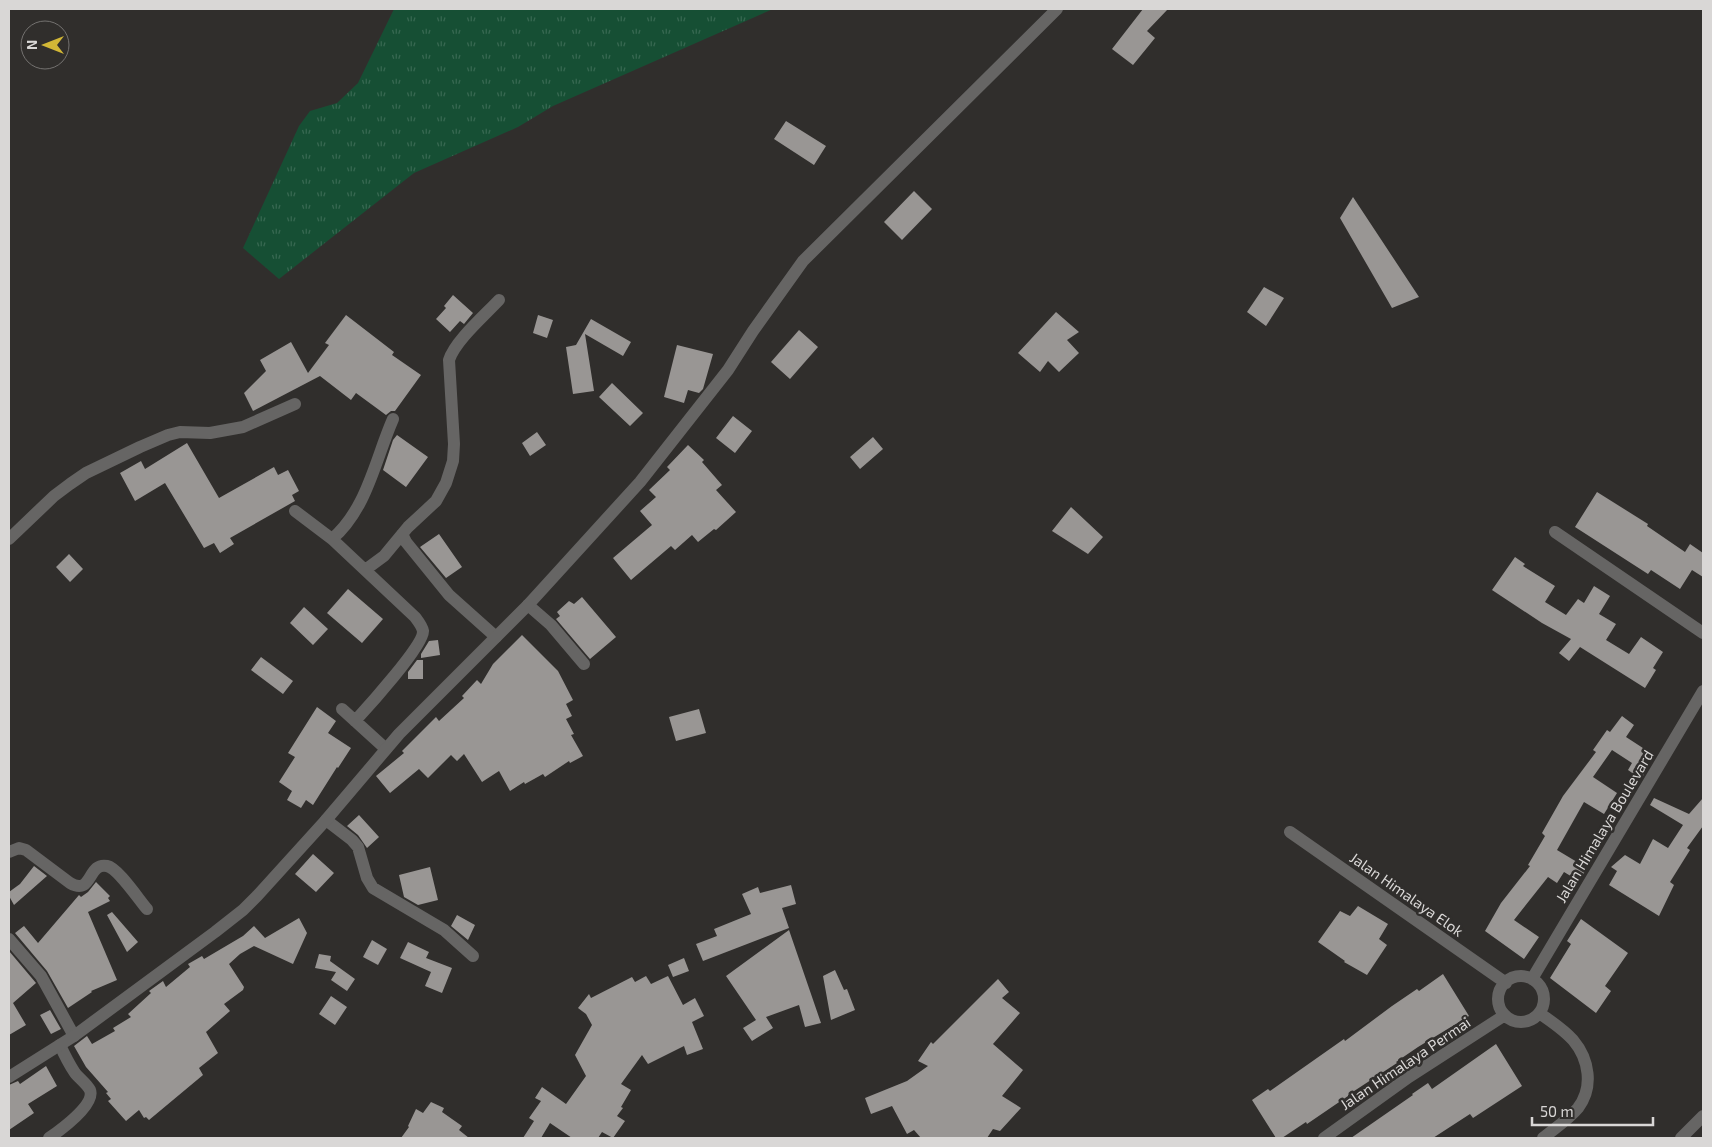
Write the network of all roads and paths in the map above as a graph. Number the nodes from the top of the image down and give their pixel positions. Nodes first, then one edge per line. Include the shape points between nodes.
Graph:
1 (1057, 9) edge
2 (498, 300) dead end
3 (295, 404) dead end
4 (393, 419) dead end
5 (295, 511) dead end
6 (1555, 532) dead end
7 (402, 534) junction
8 (332, 538) junction
9 (9, 539) edge
10 (365, 570) junction
11 (528, 605) junction
12 (1703, 634) edge
13 (496, 637) junction
14 (584, 664) dead end
15 (1703, 691) edge
16 (342, 709) dead end
17 (355, 722) junction
18 (386, 749) junction
19 (326, 820) junction
20 (1290, 832) dead end
21 (9, 852) edge
22 (146, 910) dead end
23 (9, 939) edge
24 (473, 956) dead end
25 (1532, 978) junction
26 (1506, 983) junction
27 (1539, 1013) junction
28 (1505, 1015) junction
29 (74, 1036) junction
30 (60, 1045) junction
31 (9, 1077) edge
32 (1703, 1116) edge
33 (49, 1138) edge
34 (1324, 1138) edge
35 (1543, 1138) edge
36 (1682, 1138) edge

1 - 11 street via 803,261 728,370 671,444
2 - 7 street via 451,353 454,444 450,473 436,501
3 - 9 street via 243,427 210,434 168,434 140,447 70,484
4 - 8 street via 358,506 350,520
5 - 8 street
6 - 12 street
7 - 10 street via 384,556
7 - 13 street via 443,588
8 - 10 street
10 - 17 street via 415,617 423,632 378,697
11 - 13 street
11 - 14 street via 551,625
13 - 18 street
15 - 25 street, Jalan Himalaya Boulevard
16 - 17 street
17 - 18 street
18 - 19 street
19 - 24 street via 358,847 372,888 444,930
19 - 29 street via 243,910
20 - 26 street, Jalan Himalaya Elok
21 - 22 street via 19,848 26,850 78,886 84,885 97,868 110,866
23 - 29 street via 41,976
25 - 26 street via 1518,976
25 - 27 street via 1542,990 1543,1006
26 - 28 street via 1501,988 1499,1002
27 - 28 street via 1519,1022
27 - 35 street via 1573,1041 1586,1063 1588,1079 1585,1098 1577,1109
28 - 34 street, Jalan Himalaya Permai via 1409,1077
29 - 30 street
30 - 31 street
30 - 33 street via 91,1096 83,1109
32 - 36 street

